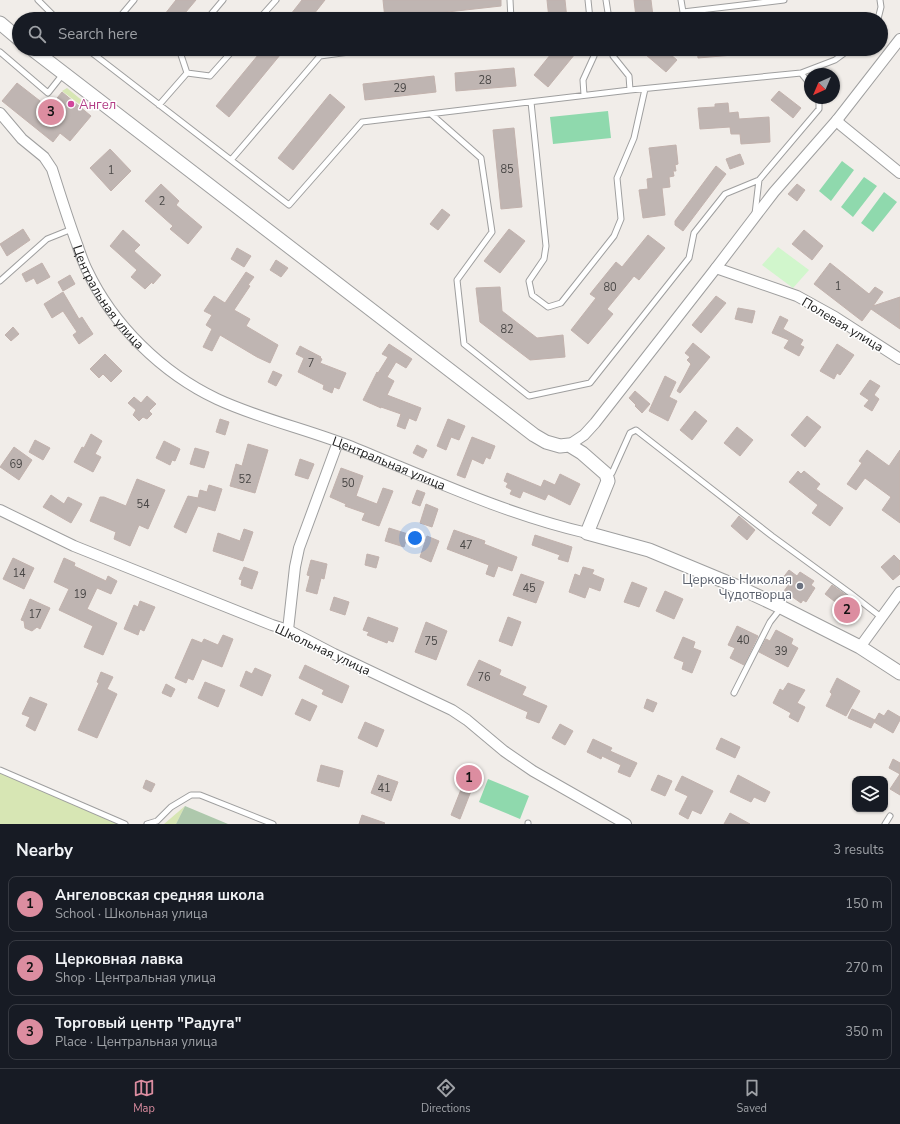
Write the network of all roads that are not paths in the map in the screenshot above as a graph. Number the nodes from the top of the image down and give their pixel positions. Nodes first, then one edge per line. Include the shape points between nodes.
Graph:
1 (38, 0) edge
2 (134, 0) edge
3 (223, 0) edge
4 (276, 0) edge
5 (510, 0) edge
6 (588, 0) edge
7 (606, 0) edge
8 (681, 0) edge
9 (784, 0) edge
10 (880, 0) edge
11 (750, 2) edge
12 (50, 12) edge
13 (124, 12) edge
14 (213, 12) edge
15 (265, 12) edge
16 (511, 12) edge
17 (589, 12) edge
18 (607, 12) edge
19 (880, 12) edge
20 (0, 23) edge
21 (12, 33) edge
22 (900, 39) edge
23 (0, 52) edge
24 (888, 54) edge
25 (41, 56) edge
26 (98, 56) edge
27 (181, 56) edge
28 (228, 56) edge
29 (320, 56) edge
30 (594, 56) edge
31 (613, 56) edge
32 (840, 56) edge
33 (887, 56) edge
34 (187, 73) junction
35 (801, 73) junction
36 (63, 74) junction
37 (804, 77) edge
38 (645, 89) junction
39 (630, 90) junction
40 (584, 96) junction
41 (531, 102) junction
42 (819, 104) edge
43 (159, 105) junction
44 (0, 113) edge
45 (431, 114) junction
46 (837, 120) junction
47 (231, 160) junction
48 (900, 173) edge
49 (759, 180) junction
50 (754, 218) junction
51 (72, 229) junction
52 (716, 268) junction
53 (0, 281) edge
54 (900, 360) edge
55 (338, 442) junction
56 (569, 445) junction
57 (606, 474) junction
58 (0, 510) edge
59 (587, 533) junction
60 (900, 592) edge
61 (781, 607) junction
62 (881, 617) junction
63 (288, 630) junction
64 (860, 647) junction
65 (900, 673) edge
66 (734, 693) dead end
67 (0, 770) edge
68 (890, 816) dead end
69 (125, 824) edge
70 (147, 824) edge
71 (273, 824) edge
72 (626, 824) edge
73 (885, 824) edge

1 - 12 lane
2 - 13 lane
3 - 14 lane
4 - 15 lane
5 - 16 lane
6 - 17 lane
7 - 18 lane
8 - 11 lane via 683,12
9 - 11 lane
10 - 19 lane
20 - 21 street
22 - 24 street
23 - 36 lane via 48,93
25 - 36 street
26 - 43 lane
27 - 34 lane
28 - 34 lane via 210,76
29 - 47 lane
30 - 40 lane via 583,80
31 - 39 lane via 628,76
32 - 35 lane
33 - 46 street
34 - 43 lane
35 - 37 lane
35 - 38 lane
36 - 56 street via 534,435 560,446
38 - 39 lane
38 - 41 lane via 634,138 618,178 621,219 614,236 561,303 548,307 532,295 529,281 544,259 546,246
39 - 40 lane
40 - 41 lane
41 - 45 lane
42 - 49 lane via 819,110
43 - 47 lane
44 - 51 street, Центральная улица via 22,139 44,157 52,169
45 - 47 lane via 362,122 289,205
45 - 49 lane via 481,158 492,232 457,280 464,344 529,396 590,383 689,258 694,234 725,194
46 - 48 street
46 - 50 street
49 - 50 lane
50 - 52 street
51 - 53 lane via 47,239
51 - 55 street, Центральная улица via 86,269 100,294 134,338 162,363 218,400
52 - 54 street, Полевая улица via 797,296 835,317
52 - 56 street via 594,423 584,435
55 - 59 street, Центральная улица via 525,516
55 - 63 street via 299,548
56 - 57 street
57 - 59 street via 608,481
57 - 62 lane via 612,474 630,432 636,430
58 - 63 street, Школьная улица via 74,546
59 - 61 street, Центральная улица via 649,550
60 - 62 street
61 - 64 street, Центральная улица
61 - 66 lane via 770,622
62 - 64 street
63 - 72 street, Школьная улица via 452,710 533,771
64 - 65 street, Центральная улица
67 - 69 lane
68 - 73 lane
70 - 71 lane via 157,821 172,806 191,795 200,795

